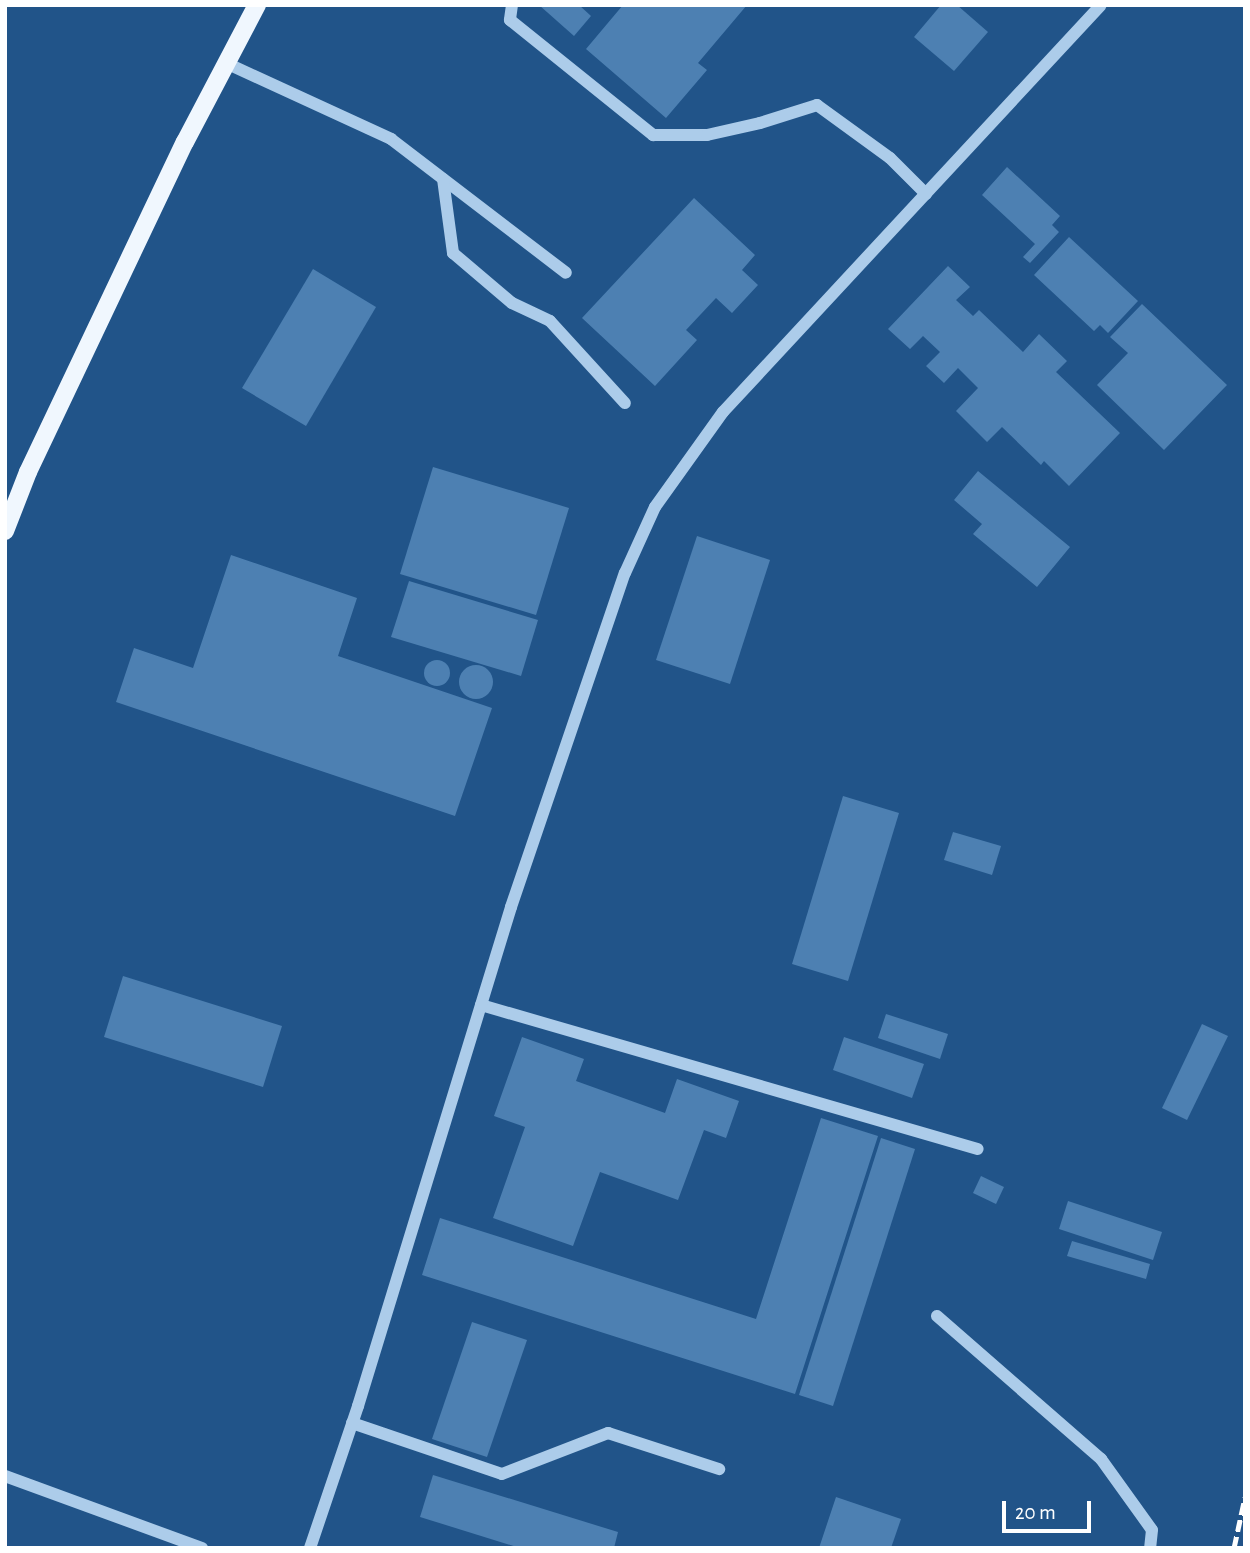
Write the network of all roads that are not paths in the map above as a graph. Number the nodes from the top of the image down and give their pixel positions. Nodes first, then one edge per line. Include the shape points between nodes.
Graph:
1 (257, 5) edge
2 (512, 5) edge
3 (1101, 5) edge
4 (226, 63) junction
5 (443, 179) junction
6 (926, 194) junction
7 (566, 273) dead end
8 (625, 403) dead end
9 (5, 531) edge
10 (481, 1006) junction
11 (978, 1149) dead end
12 (937, 1316) dead end
13 (352, 1423) junction
14 (719, 1469) dead end
15 (5, 1476) edge
16 (169, 1542) edge
17 (202, 1548) edge
18 (310, 1548) edge
19 (1150, 1548) edge

1 - 4 main road
2 - 6 lane via 510,20 653,135 707,135 817,105 890,158
3 - 6 lane
4 - 5 lane via 391,139
4 - 9 main road via 28,472
5 - 7 lane
5 - 8 lane via 453,253 512,303 550,321
6 - 10 lane via 723,412 655,507 625,573 588,678
10 - 11 lane
10 - 13 lane
12 - 19 lane via 1101,1460 1152,1530
13 - 14 lane via 502,1474 608,1433
13 - 18 lane
15 - 16 lane
16 - 17 lane

